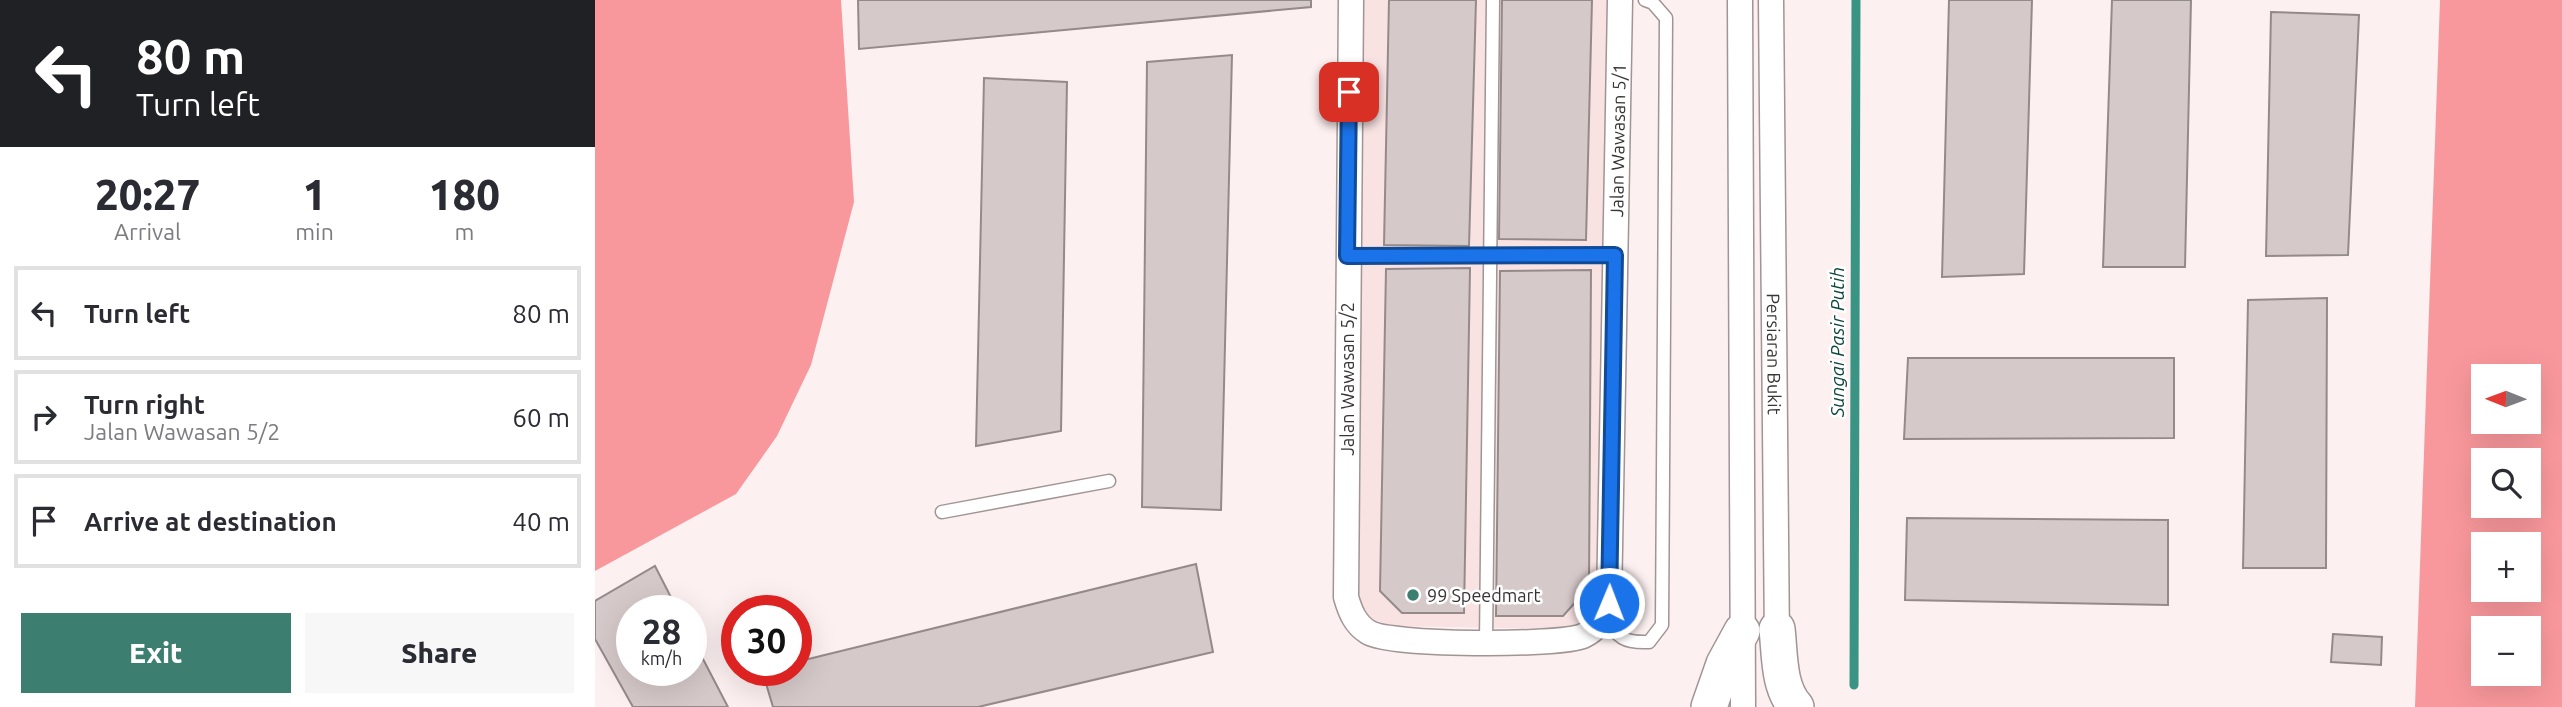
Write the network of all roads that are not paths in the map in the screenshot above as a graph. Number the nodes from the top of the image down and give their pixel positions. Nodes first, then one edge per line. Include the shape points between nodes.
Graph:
1 (1351, 0) edge
2 (1493, 0) edge
3 (1621, 0) edge
4 (1645, 0) edge
5 (1740, 0) edge
6 (1771, 0) edge
7 (1491, 254) junction
8 (1615, 255) junction
9 (1347, 256) junction
10 (1109, 481) dead end
11 (942, 512) dead end
12 (1604, 617) junction
13 (1777, 629) junction
14 (1742, 631) junction
15 (1486, 643) junction
16 (1709, 707) edge
17 (1743, 707) edge
18 (1778, 707) edge
19 (1795, 707) edge

1 - 9 street, Jalan Wawasan 5/2
2 - 7 lane
3 - 8 street, Jalan Wawasan 5/1
4 - 12 lane via 1666,18 1662,625 1649,642 1630,642
5 - 14 street, Persiaran Bukit
6 - 13 street, Persiaran Bukit
7 - 8 lane
7 - 9 lane
7 - 15 lane
8 - 12 street, Jalan Wawasan 5/1 via 1609,603
9 - 15 street, Jalan Wawasan 5/2 via 1346,597 1351,615 1368,633 1388,640
10 - 11 lane
12 - 15 street via 1596,628 1570,640
13 - 18 street, Persiaran Bukit
13 - 19 main road via 1782,677
14 - 16 main road
14 - 17 street, Persiaran Bukit

